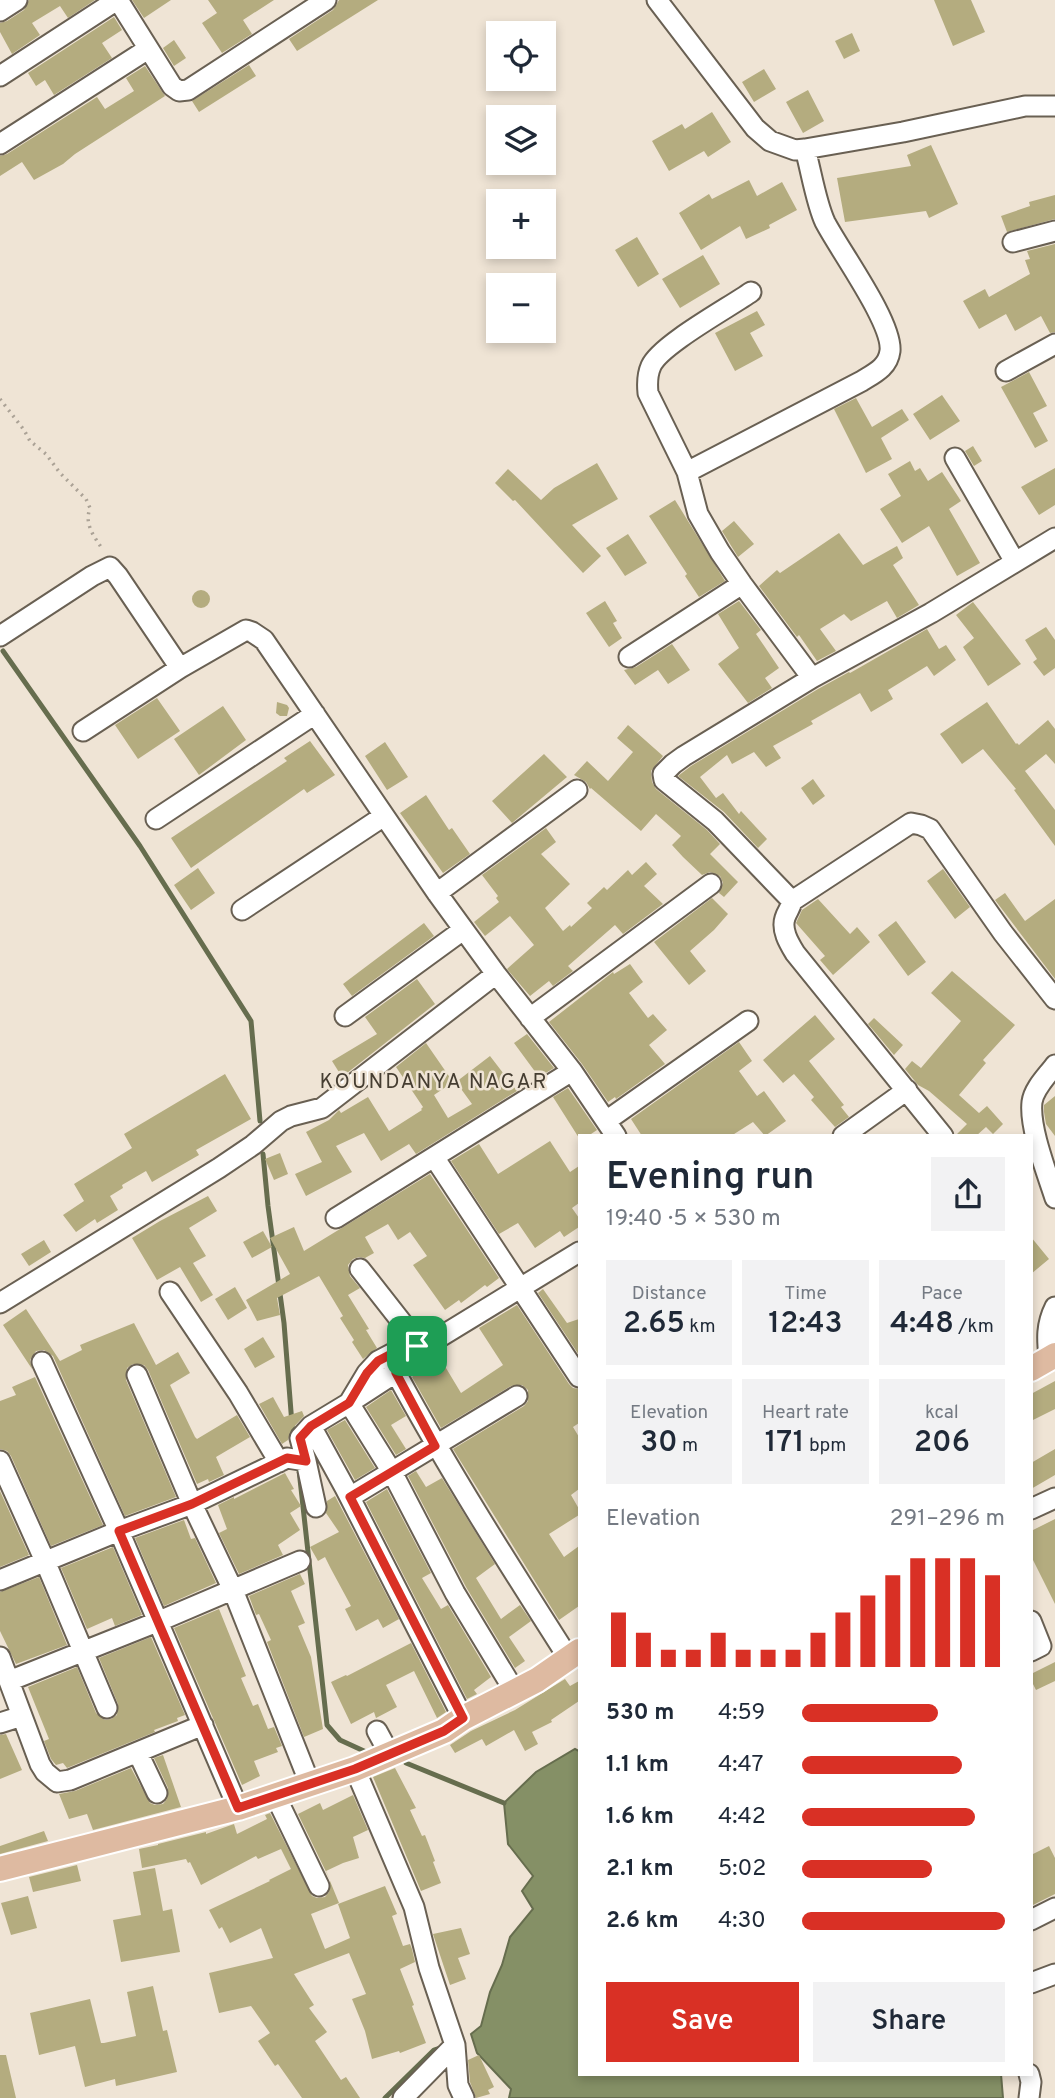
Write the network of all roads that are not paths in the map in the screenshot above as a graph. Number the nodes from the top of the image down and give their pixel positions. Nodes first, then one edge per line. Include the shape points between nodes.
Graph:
1 (16, 0) edge
2 (118, 0) edge
3 (326, 0) edge
4 (657, 0) edge
5 (0, 10) edge
6 (148, 49) junction
7 (0, 76) edge
8 (1055, 106) edge
9 (0, 144) edge
10 (805, 149) junction
11 (1055, 231) edge
12 (1013, 242) dead end
13 (751, 292) dead end
14 (1055, 344) edge
15 (1006, 371) dead end
16 (955, 458) dead end
17 (687, 472) junction
18 (1055, 538) edge
19 (1015, 562) junction
20 (742, 584) junction
21 (0, 636) edge
22 (629, 657) dead end
23 (180, 668) junction
24 (812, 678) junction
25 (315, 714) junction
26 (83, 731) dead end
27 (577, 790) dead end
28 (384, 816) junction
29 (156, 819) dead end
30 (711, 884) dead end
31 (436, 893) junction
32 (792, 901) junction
33 (242, 910) dead end
34 (463, 930) junction
35 (496, 974) junction
36 (1055, 999) edge
37 (345, 1016) dead end
38 (530, 1018) junction
39 (748, 1021) dead end
40 (1055, 1065) edge
41 (572, 1071) junction
42 (907, 1090) junction
43 (611, 1129) edge
44 (846, 1134) edge
45 (941, 1134) edge
46 (434, 1157) junction
47 (1037, 1167) edge
48 (1055, 1198) edge
49 (337, 1218) dead end
50 (578, 1253) edge
51 (360, 1269) dead end
52 (521, 1289) junction
53 (170, 1292) dead end
54 (0, 1303) edge
55 (1055, 1307) edge
56 (422, 1348) junction
57 (1045, 1361) edge
58 (42, 1362) dead end
59 (396, 1373) junction
60 (137, 1375) dead end
61 (578, 1375) edge
62 (517, 1396) dead end
63 (349, 1403) junction
64 (311, 1426) junction
65 (435, 1446) junction
66 (0, 1461) edge
67 (306, 1461) junction
68 (279, 1462) junction
69 (392, 1472) junction
70 (350, 1497) junction
71 (1055, 1498) edge
72 (192, 1504) junction
73 (316, 1507) dead end
74 (1033, 1508) edge
75 (119, 1531) junction
76 (45, 1561) junction
77 (300, 1561) dead end
78 (0, 1580) edge
79 (233, 1590) junction
80 (157, 1622) junction
81 (1033, 1626) edge
82 (82, 1650) junction
83 (1033, 1650) edge
84 (574, 1655) edge
85 (0, 1657) edge
86 (9, 1681) junction
87 (515, 1692) junction
88 (107, 1708) dead end
89 (22, 1716) junction
90 (463, 1718) junction
91 (0, 1723) edge
92 (203, 1726) junction
93 (377, 1731) dead end
94 (138, 1754) junction
95 (390, 1755) junction
96 (355, 1769) junction
97 (310, 1784) junction
98 (157, 1793) dead end
99 (276, 1797) junction
100 (238, 1808) junction
101 (0, 1869) edge
102 (318, 1886) dead end
103 (1055, 1908) edge
104 (1033, 1919) edge
105 (1055, 1975) edge
106 (1033, 1982) edge
107 (455, 2045) junction
108 (1030, 2076) edge
109 (403, 2098) edge
110 (464, 2098) edge
111 (1029, 2098) edge

1 - 5 street
2 - 6 street
2 - 7 street
3 - 6 street via 188,90 179,92 172,86
4 - 10 street via 755,128 769,141
6 - 9 street
8 - 10 street via 1025,107
10 - 17 street via 824,219 883,320 890,341 888,360 862,381
11 - 12 street
13 - 17 street via 672,344 652,364 648,393
14 - 15 street
16 - 19 street
17 - 20 street via 698,514
18 - 19 street
19 - 24 street
20 - 22 street
20 - 24 street
21 - 23 street via 110,568
23 - 25 street via 238,634 252,632 264,640
23 - 26 street
24 - 32 street via 684,756 663,774 664,780 715,821
25 - 28 street
25 - 29 street
27 - 31 street
28 - 31 street
28 - 33 street
30 - 38 street
31 - 34 street
32 - 36 street via 911,823 920,825 930,829
32 - 42 street via 785,918 791,946
34 - 35 street
34 - 37 street
35 - 38 street
35 - 54 street via 322,1108 281,1121 219,1168
38 - 41 street
39 - 43 street
40 - 47 street via 1032,1101
41 - 43 street
41 - 46 street
42 - 44 street
42 - 45 street
46 - 49 street
46 - 52 street
47 - 48 street
50 - 52 street
51 - 56 street
52 - 56 street
52 - 61 street
53 - 68 street
55 - 57 street via 1046,1333
56 - 59 street via 420,1355
56 - 63 street via 411,1346 378,1361
58 - 75 street
59 - 63 street
59 - 65 street
60 - 72 street
62 - 65 street
63 - 64 street
63 - 69 street
64 - 67 street via 300,1438
64 - 70 street
65 - 69 street
65 - 84 street
66 - 76 street
67 - 68 street via 287,1458
67 - 73 street
68 - 72 street
69 - 70 street
69 - 87 street
70 - 90 street
71 - 74 street
72 - 75 street
72 - 79 street
75 - 76 street
75 - 80 street
76 - 78 street
76 - 82 street
77 - 79 street
79 - 80 street
79 - 97 street
80 - 82 street
80 - 92 street
81 - 83 street via 1041,1646
82 - 86 street
82 - 88 street
84 - 87 main road
85 - 86 street
86 - 89 street
87 - 90 main road
89 - 91 street
89 - 94 street via 40,1764 57,1782
90 - 95 main road
92 - 94 street
92 - 100 street
93 - 95 street
94 - 98 street
95 - 96 main road
96 - 97 main road
96 - 107 street via 414,1907
97 - 99 main road
99 - 100 main road
99 - 102 street
100 - 101 main road
103 - 104 street
105 - 106 street
107 - 109 street
107 - 110 street via 458,2085
108 - 111 street

